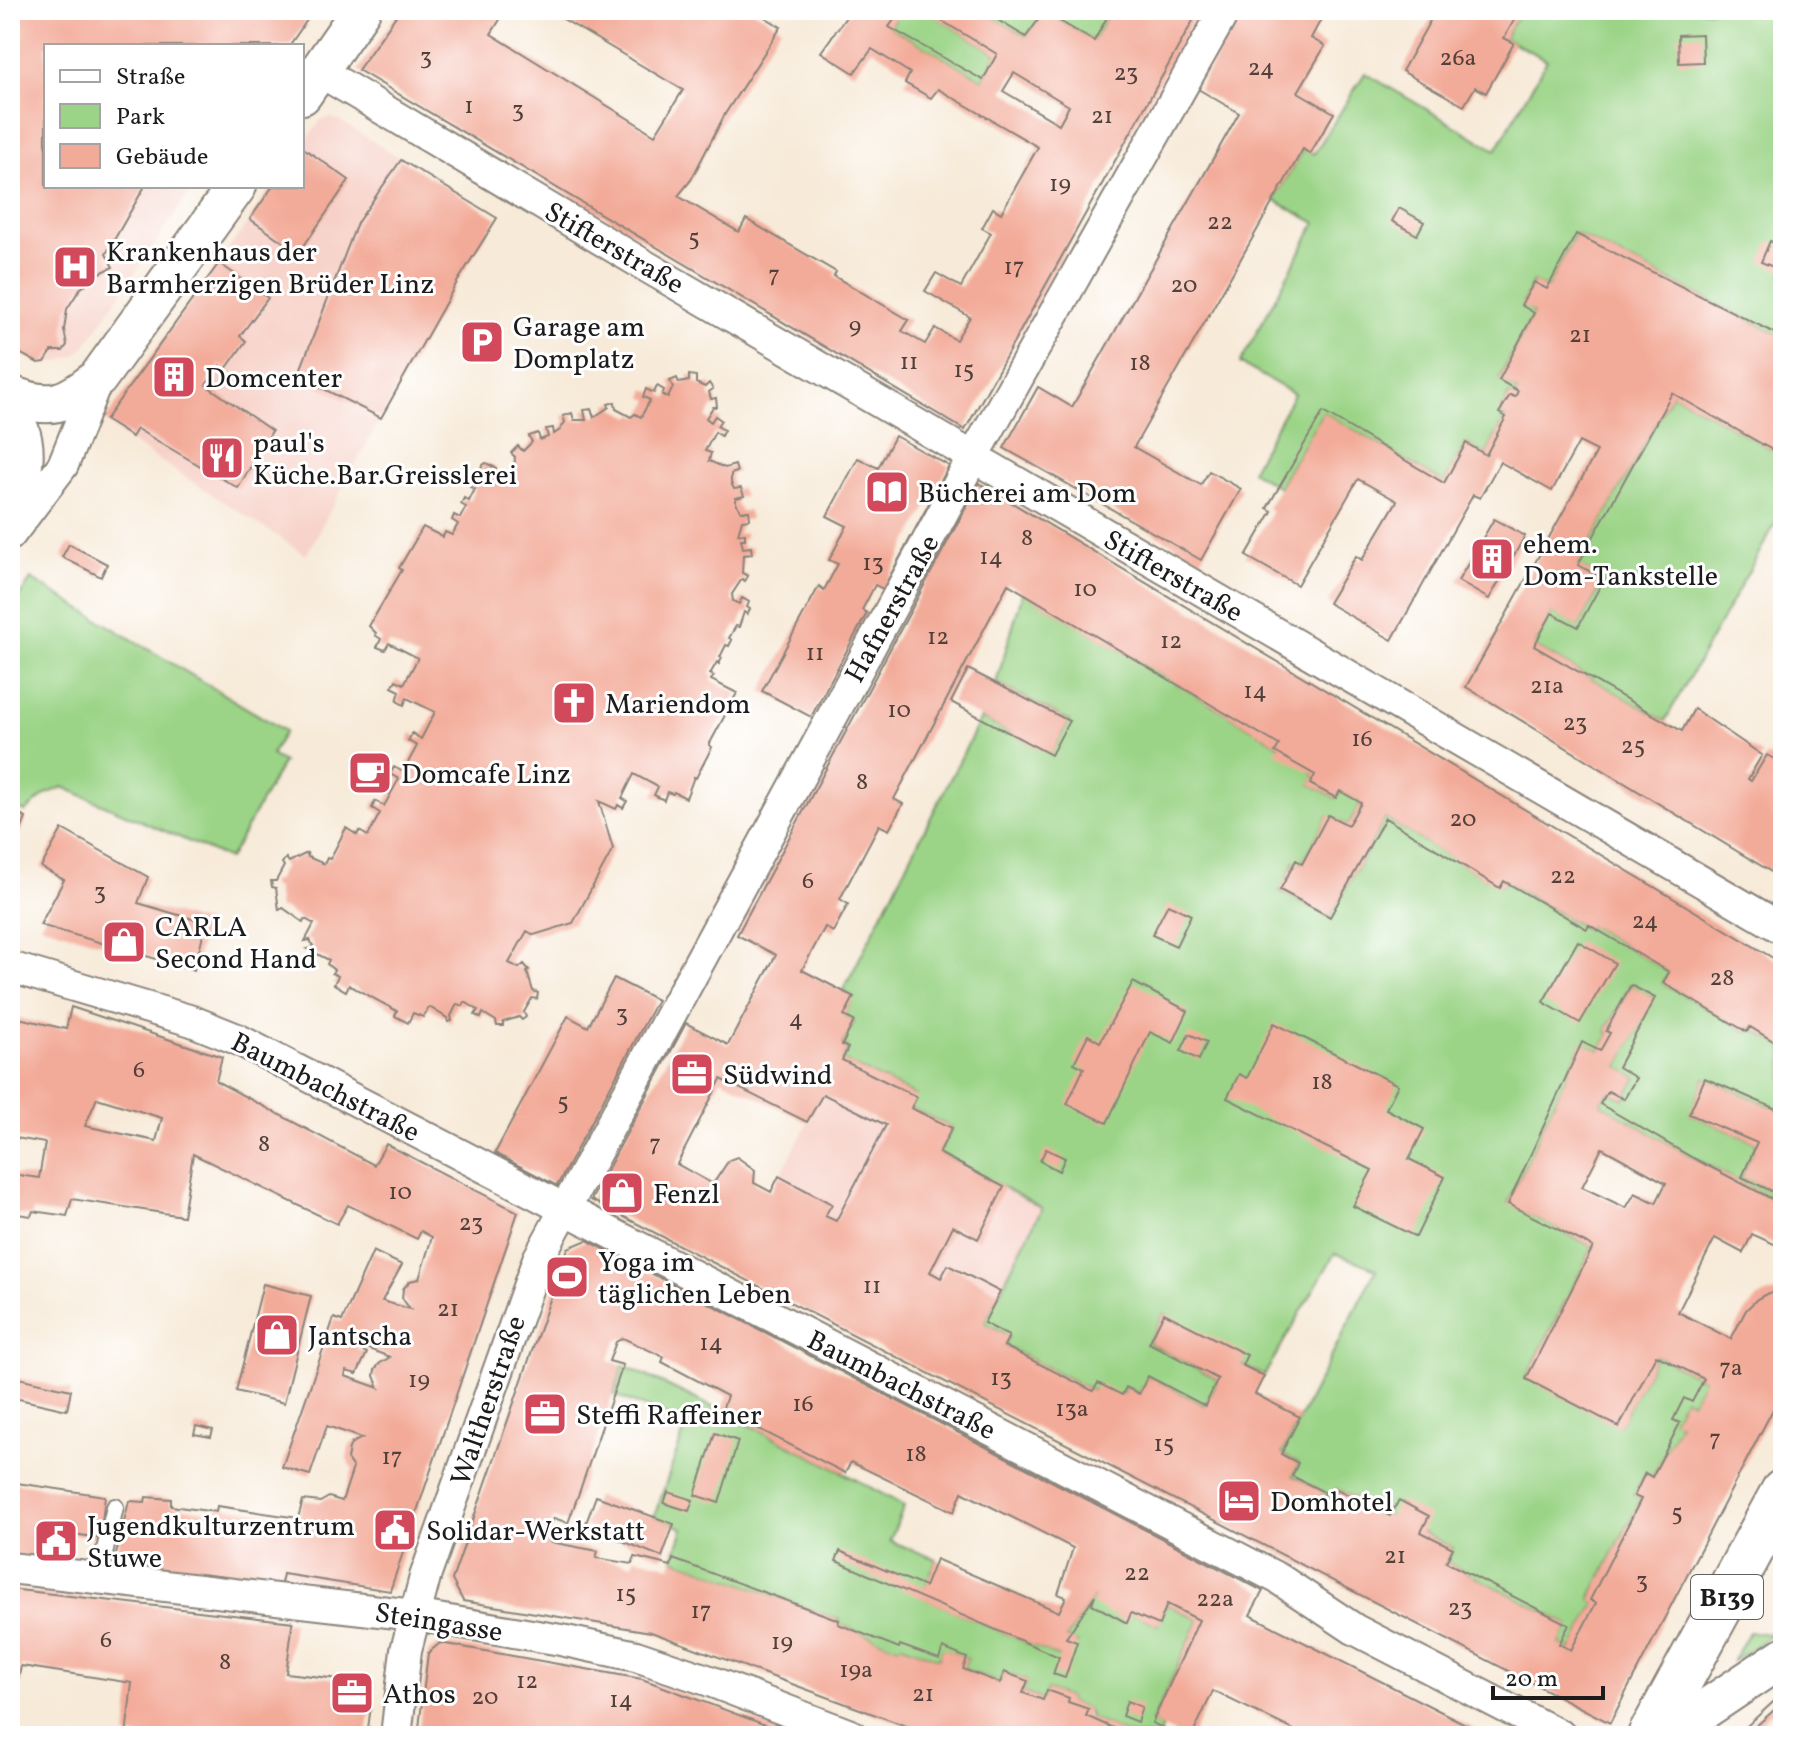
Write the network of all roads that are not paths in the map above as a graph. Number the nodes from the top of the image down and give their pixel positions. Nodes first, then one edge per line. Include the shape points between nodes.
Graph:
1 (361, 10) edge
2 (1225, 10) edge
3 (310, 83) edge
4 (236, 188) edge
5 (98, 378) junction
6 (10, 395) edge
7 (10, 406) edge
8 (973, 457) junction
9 (10, 521) edge
10 (10, 535) edge
11 (1783, 929) edge
12 (10, 967) edge
13 (564, 1209) junction
14 (1783, 1492) edge
15 (115, 1507) dead end
16 (10, 1568) edge
17 (98, 1580) junction
18 (414, 1615) junction
19 (1783, 1657) edge
20 (1662, 1725) edge
21 (396, 1736) edge
22 (853, 1736) edge
23 (1561, 1736) edge

1 - 3 street
2 - 8 street, Hafnerstraße
3 - 8 street, Stifterstraße
4 - 5 street
5 - 6 street via 77,397 48,405
5 - 10 street via 63,465
7 - 9 street via 19,417 30,454
8 - 11 street, Stifterstraße
8 - 13 street, Hafnerstraße
12 - 13 street, Baumbachstraße via 237,1039
13 - 18 street, Waltherstraße via 529,1280
13 - 23 street, Baumbachstraße via 1279,1579 1354,1629
14 - 20 main road, B139
15 - 17 lane
16 - 17 street, Steingasse
17 - 18 street, Steingasse
18 - 21 street, Waltherstraße
18 - 22 street, Steingasse via 636,1656
19 - 20 street

